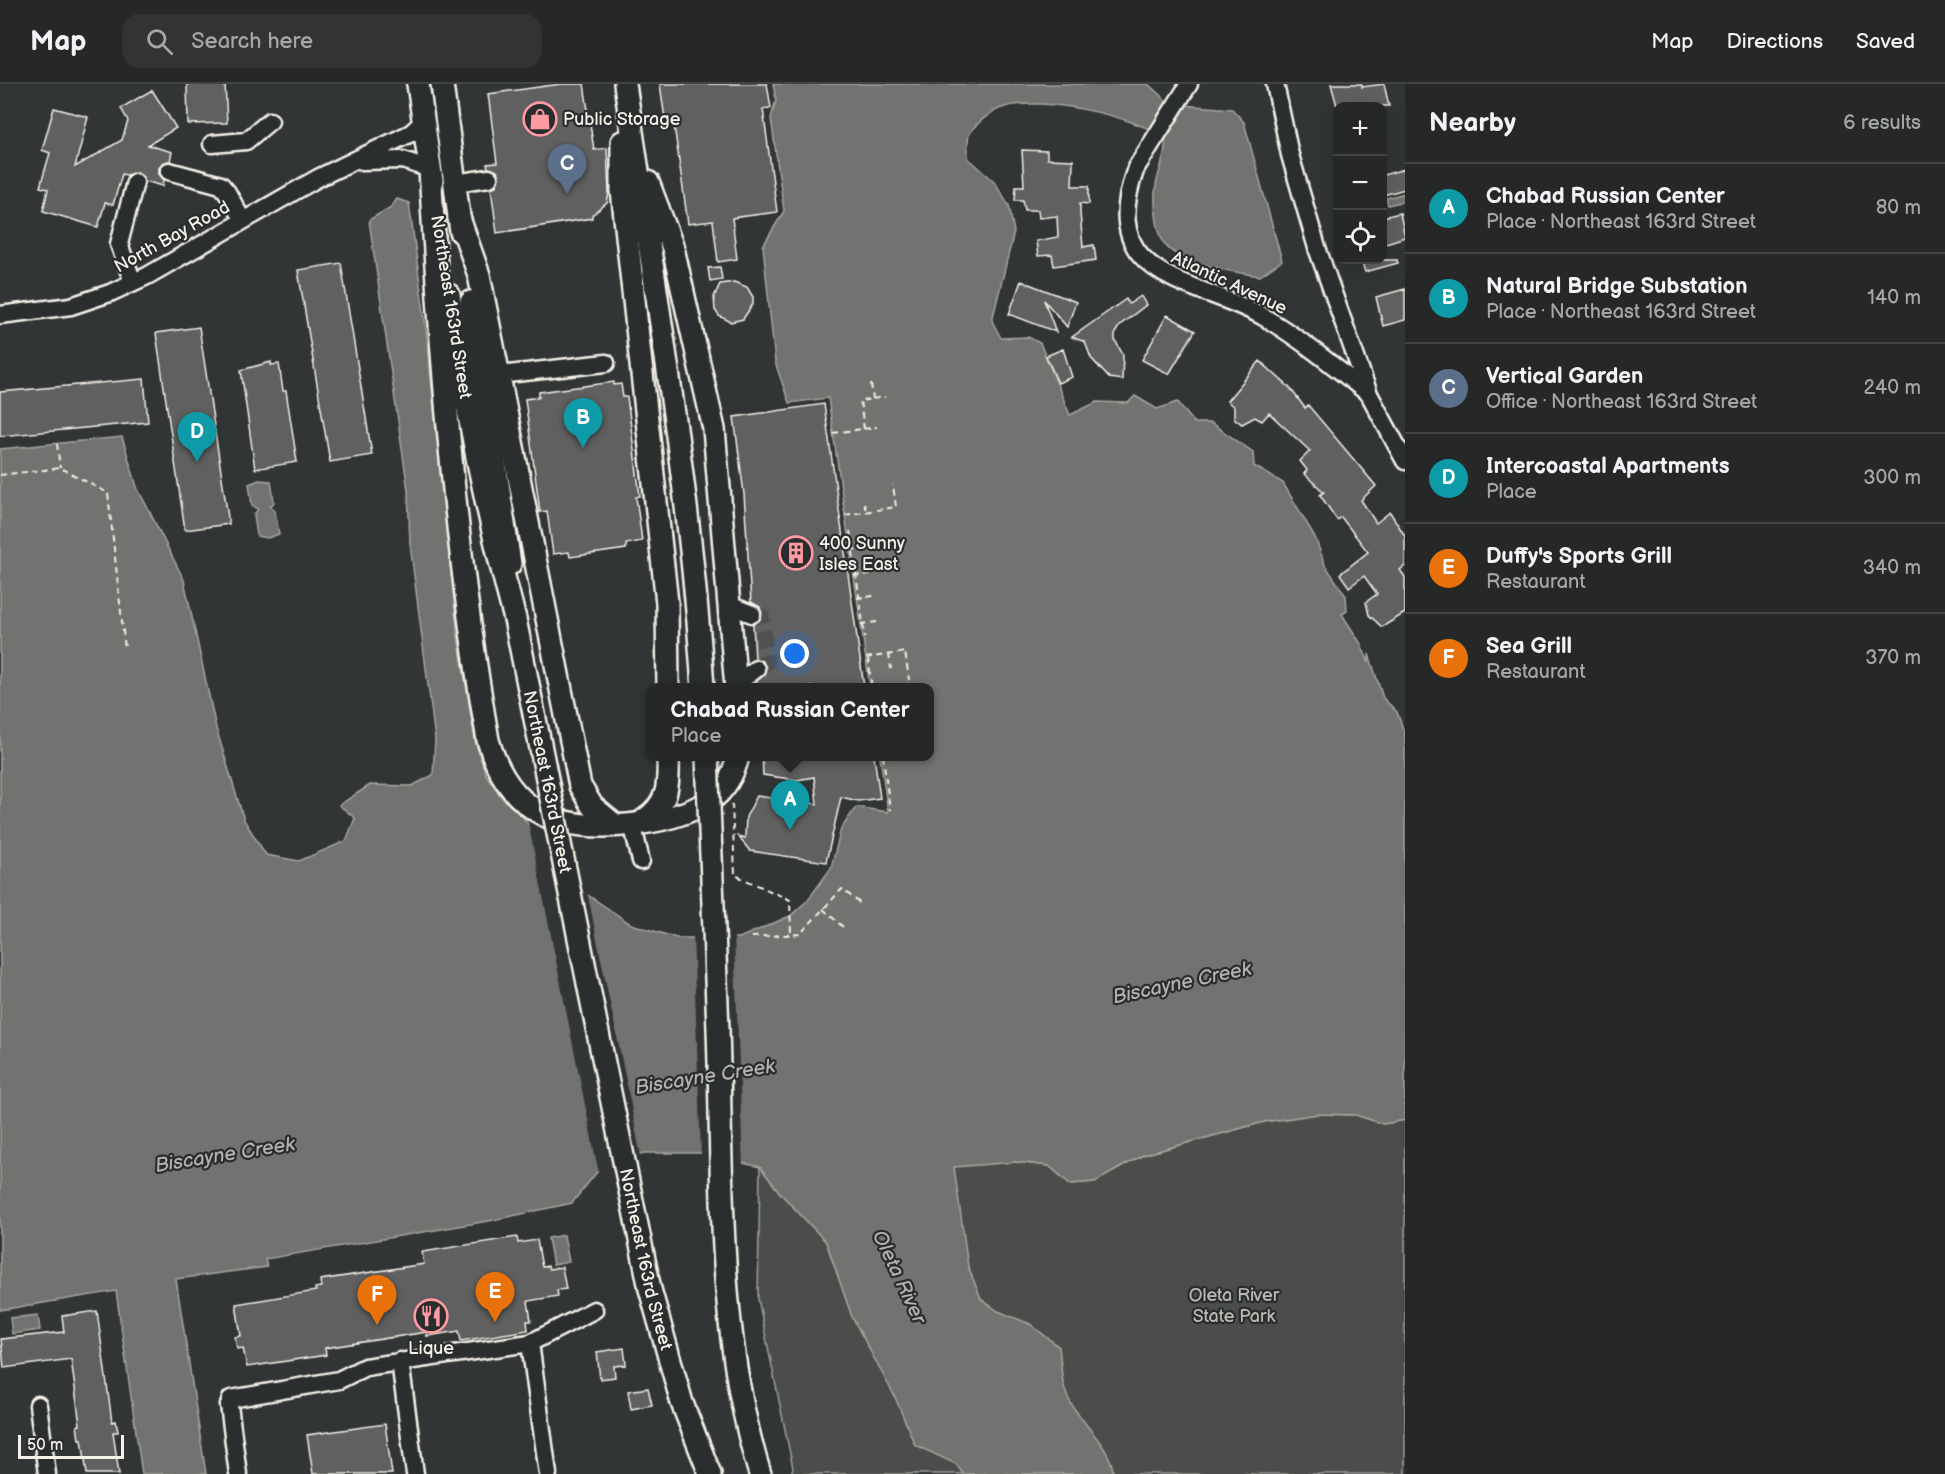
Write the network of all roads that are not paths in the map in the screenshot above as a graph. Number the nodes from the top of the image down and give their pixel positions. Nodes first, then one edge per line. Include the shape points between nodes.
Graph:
1 (418, 84) edge
2 (442, 84) edge
3 (624, 84) edge
4 (1189, 84) edge
5 (1275, 84) edge
6 (270, 121) dead end
7 (423, 122) junction
8 (212, 144) dead end
9 (634, 145) junction
10 (352, 162) junction
11 (430, 169) junction
12 (169, 171) dead end
13 (489, 178) dead end
14 (135, 182) dead end
15 (454, 183) junction
16 (459, 218) junction
17 (243, 221) junction
18 (133, 282) junction
19 (0, 315) edge
20 (606, 363) dead end
21 (499, 375) junction
22 (1369, 394) junction
23 (1405, 461) edge
24 (729, 605) junction
25 (752, 614) tunnel mouth
26 (515, 619) junction
27 (756, 669) tunnel mouth
28 (668, 683) edge
29 (703, 683) edge
30 (736, 683) edge
31 (740, 683) edge
32 (669, 761) edge
33 (707, 761) edge
34 (736, 761) edge
35 (630, 823) junction
36 (641, 861) dead end
37 (594, 1310) dead end
38 (530, 1343) junction
39 (400, 1361) junction
40 (38, 1405) dead end
41 (47, 1474) edge
42 (238, 1474) edge
43 (415, 1474) edge
44 (548, 1474) edge
45 (710, 1474) edge
46 (760, 1474) edge

1 - 7 main road, Northeast 163rd Street
2 - 15 main road
3 - 9 main road
3 - 28 main road via 622,190 667,603
4 - 22 street, Atlantic Avenue via 1137,168 1127,207 1131,238 1147,262 1161,274 1276,324
5 - 22 street via 1302,199
6 - 8 street via 246,141
7 - 10 street, North Bay Road via 411,133
7 - 11 main road, Northeast 163rd Street
9 - 24 main road via 673,248 702,368 718,463
9 - 29 main road via 675,405
10 - 11 street, North Bay Road via 403,160
10 - 17 street, North Bay Road
11 - 26 main road, Northeast 163rd Street via 464,394 491,532
11 - 35 main road via 452,476 488,741 502,776 532,808 563,822
12 - 17 street via 220,185
13 - 15 street
14 - 18 street via 119,244
15 - 16 main road
16 - 21 main road via 479,275
16 - 26 main road via 507,531
17 - 18 street, North Bay Road
18 - 19 street, North Bay Road via 71,306
20 - 21 street
21 - 35 main road via 580,786 592,806
22 - 23 street
24 - 25 street
24 - 30 main road
26 - 45 main road, Northeast 163rd Street, bridge via 650,1290 682,1403
27 - 31 street
32 - 35 main road via 668,793 656,811
33 - 46 main road, bridge via 728,1305 739,1389
34 - 35 main road via 729,779 710,801 686,812
35 - 36 street
37 - 38 street
38 - 39 street
38 - 44 street
39 - 42 street via 365,1367 339,1380 231,1399
39 - 43 street
40 - 41 street

